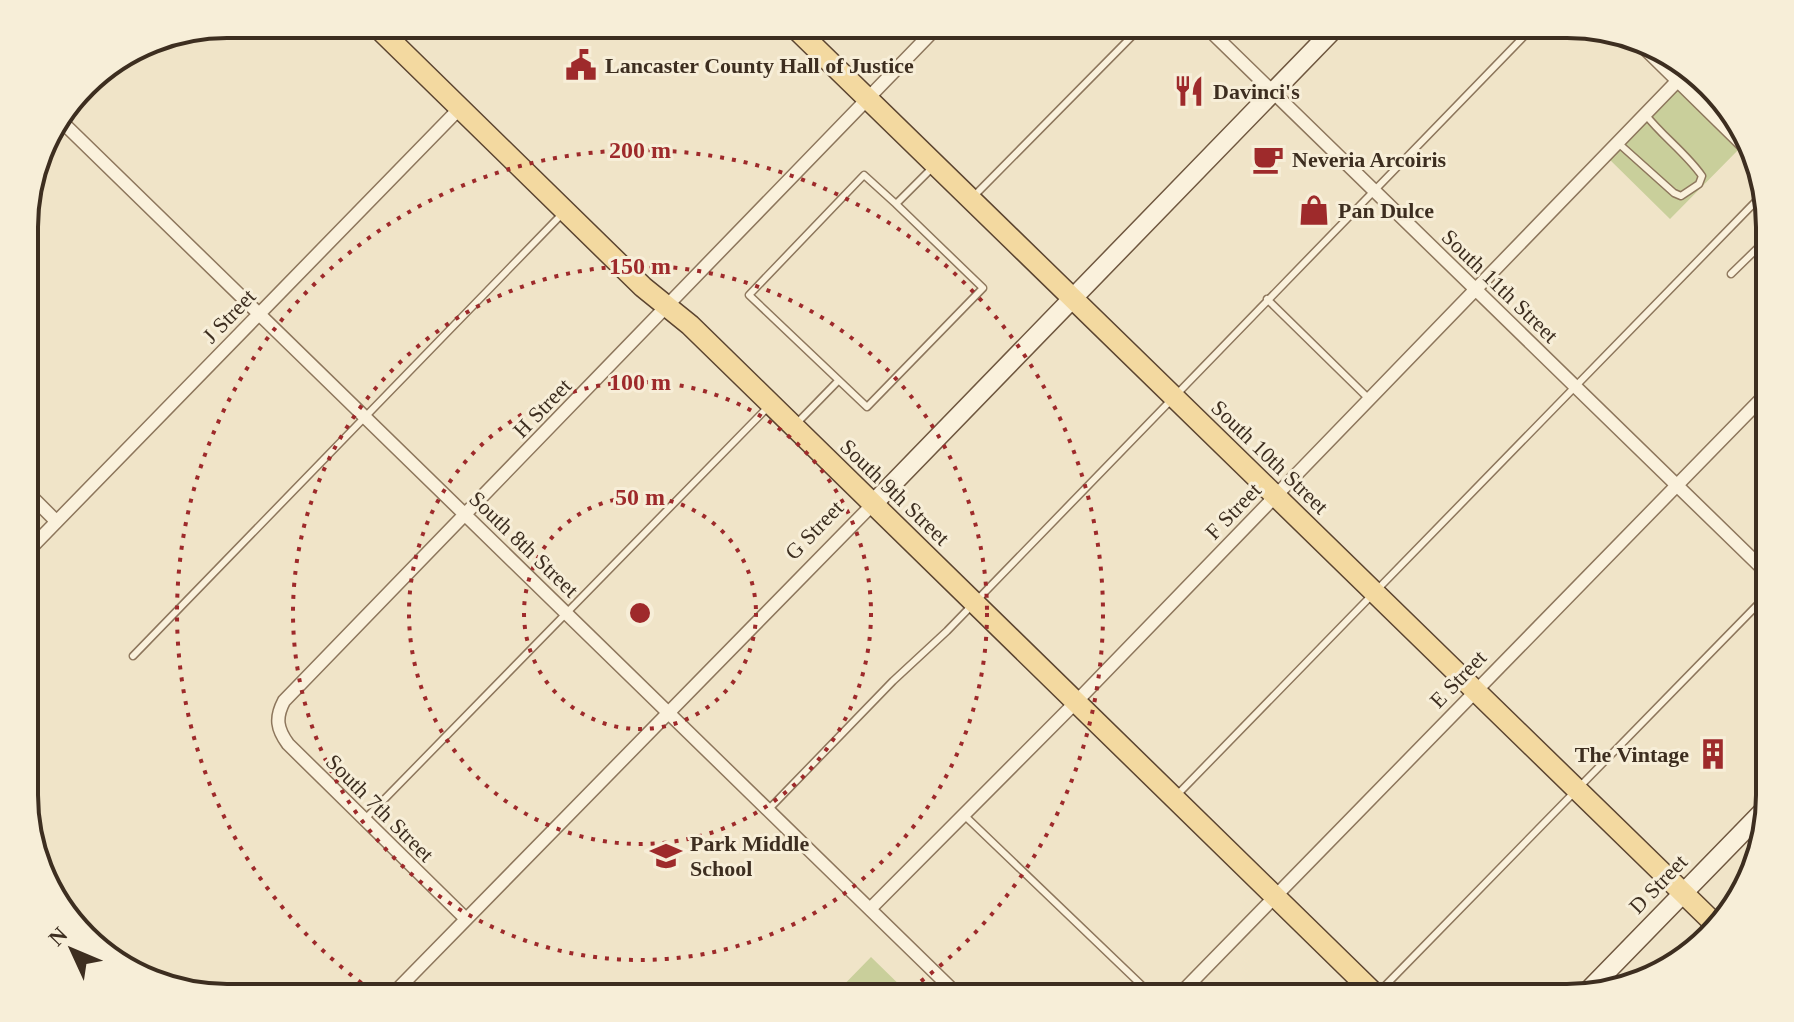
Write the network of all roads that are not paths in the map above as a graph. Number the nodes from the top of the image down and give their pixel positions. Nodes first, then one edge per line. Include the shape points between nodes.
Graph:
1 (388, 38) edge
2 (806, 38) edge
3 (926, 38) edge
4 (1130, 38) edge
5 (1217, 38) edge
6 (1325, 38) edge
7 (1522, 38) edge
8 (1657, 61) edge
9 (1681, 77) edge
10 (1677, 81) junction
11 (1273, 92) junction
12 (867, 97) junction
13 (460, 108) junction
14 (1645, 114) junction
15 (67, 127) edge
16 (1731, 134) edge
17 (1617, 142) junction
18 (935, 165) junction
19 (1373, 190) junction
20 (971, 199) junction
21 (1754, 203) edge
22 (896, 204) junction
23 (566, 210) junction
24 (1756, 250) edge
25 (1731, 274) dead end
26 (1474, 289) junction
27 (1072, 298) junction
28 (1267, 299) junction
29 (666, 305) junction
30 (259, 314) junction
31 (838, 381) junction
32 (1576, 387) junction
33 (1175, 398) junction
34 (1368, 398) junction
35 (771, 404) junction
36 (1756, 404) edge
37 (364, 416) junction
38 (794, 427) junction
39 (1676, 485) junction
40 (1276, 496) junction
41 (38, 503) edge
42 (873, 504) junction
43 (465, 515) junction
44 (56, 521) junction
45 (38, 540) edge
46 (1756, 562) edge
47 (1375, 593) junction
48 (975, 603) junction
49 (1756, 606) edge
50 (566, 614) junction
51 (133, 656) dead end
52 (1475, 691) junction
53 (1076, 702) junction
54 (670, 713) junction
55 (277, 719) joint
56 (1576, 790) junction
57 (1174, 798) junction
58 (768, 810) junction
59 (963, 814) junction
60 (364, 820) junction
61 (1754, 821) edge
62 (1683, 893) junction
63 (1275, 896) junction
64 (870, 909) junction
65 (466, 919) junction
66 (1710, 919) edge
67 (1597, 981) edge
68 (403, 984) edge
69 (947, 984) edge
70 (1140, 984) edge
71 (1190, 984) edge
72 (1366, 984) edge
73 (1390, 984) edge

1 - 13 main road, South 9th Street
2 - 12 main road, South 10th Street
3 - 12 street, H Street
4 - 20 lane
5 - 11 street, South 11th Street
6 - 11 street, G Street
7 - 19 lane
8 - 10 street
9 - 10 street, F Street
10 - 14 street, F Street
10 - 16 street
11 - 19 street, South 11th Street
11 - 27 street, G Street
12 - 18 main road, South 10th Street
12 - 29 street, H Street
13 - 23 main road, South 9th Street
13 - 30 street, J Street
14 - 17 street, F Street
14 - 17 lane via 1696,168 1702,176 1699,184 1681,196 1674,193
15 - 30 street, South 8th Street
17 - 26 street, F Street
18 - 20 main road, South 10th Street
18 - 22 lane
19 - 26 street, South 11th Street
19 - 28 lane
20 - 27 main road, South 10th Street
21 - 32 lane
22 - 31 lane via 983,288 867,407
22 - 31 lane via 864,175 749,295
23 - 29 main road, South 9th Street
23 - 37 lane
24 - 25 lane
26 - 32 street, South 11th Street
26 - 34 street, F Street
27 - 33 main road, South 10th Street
27 - 42 street, G Street
28 - 33 lane
28 - 34 lane
29 - 35 main road, South 9th Street
29 - 43 street, H Street
30 - 37 street, South 8th Street
30 - 44 street, J Street
31 - 38 lane
32 - 39 street, South 11th Street
32 - 47 lane
33 - 40 main road, South 10th Street
33 - 48 lane
34 - 40 street, F Street
35 - 38 main road, South 9th Street
35 - 50 lane
36 - 39 street, E Street
37 - 43 street, South 8th Street
37 - 51 lane
38 - 42 main road, South 9th Street
39 - 46 street, South 11th Street
39 - 52 street, E Street
40 - 47 main road, South 10th Street
40 - 53 street, F Street
41 - 44 street
42 - 48 main road, South 9th Street
42 - 54 street, G Street
43 - 50 street, South 8th Street
43 - 55 street, H Street via 289,696
44 - 45 street, J Street
47 - 52 main road, South 10th Street
47 - 57 lane
48 - 53 main road, South 9th Street
48 - 58 lane
49 - 56 lane
50 - 54 street, South 8th Street
50 - 60 lane
52 - 56 main road, South 10th Street
52 - 63 street, E Street
53 - 57 main road, South 9th Street
53 - 59 street, F Street
54 - 58 street, South 8th Street
54 - 65 street, G Street
55 - 60 street, South 7th Street via 288,744
56 - 62 main road, South 10th Street
56 - 73 lane
57 - 63 main road, South 9th Street
58 - 64 street, South 8th Street
59 - 64 street, F Street
59 - 70 lane
60 - 65 street, South 7th Street
61 - 62 street, D Street
62 - 66 main road, South 10th Street
62 - 67 street, D Street
63 - 71 street, E Street
63 - 72 main road, South 9th Street
64 - 69 street, South 8th Street
65 - 68 street, G Street

